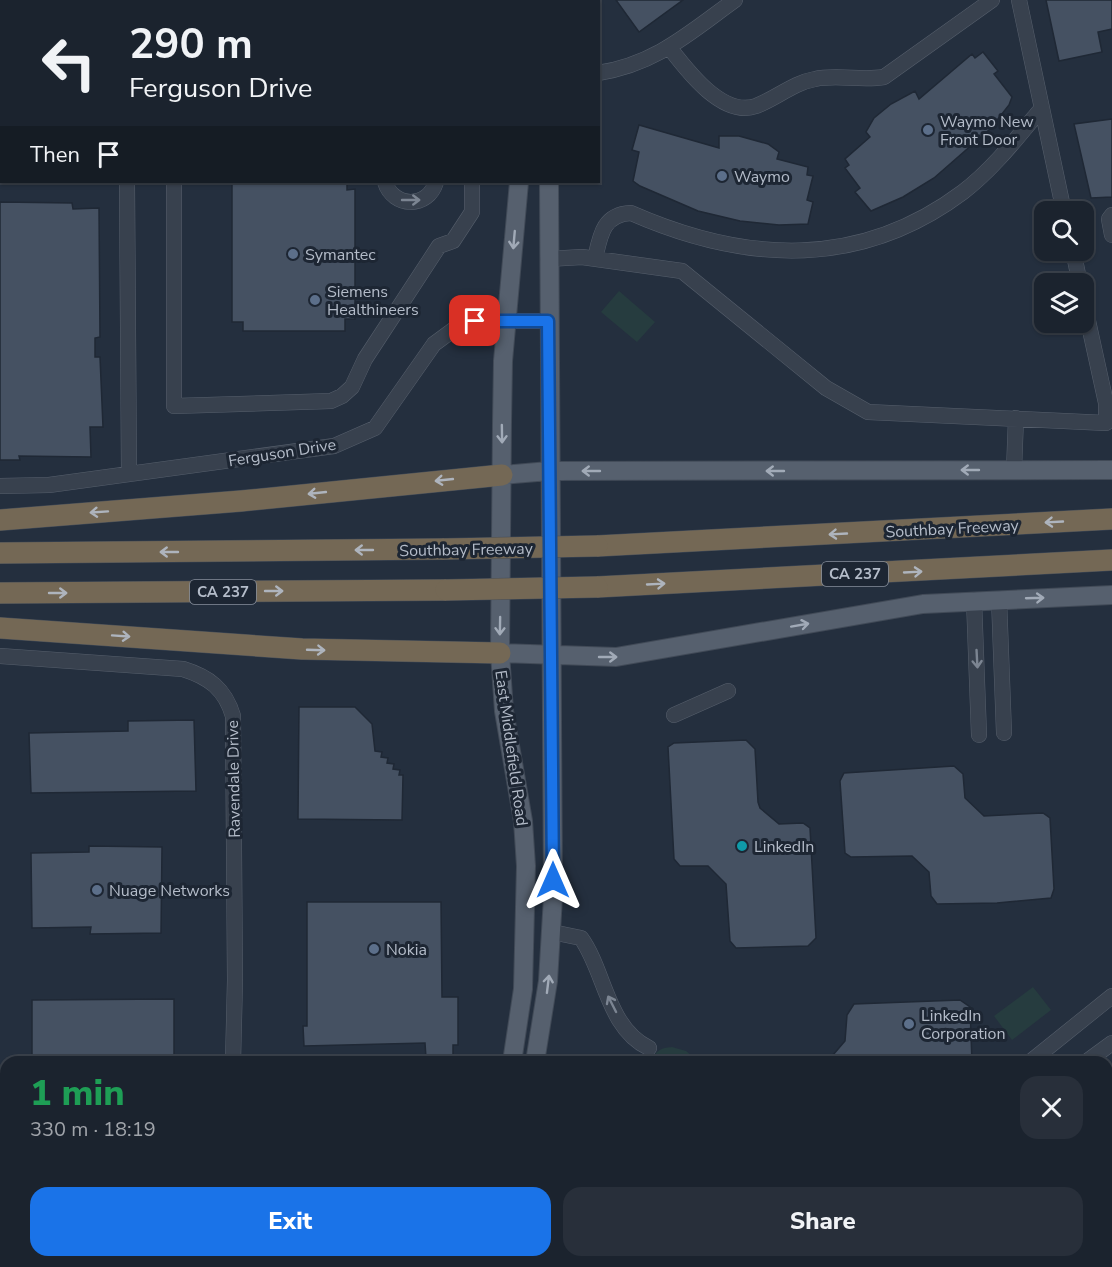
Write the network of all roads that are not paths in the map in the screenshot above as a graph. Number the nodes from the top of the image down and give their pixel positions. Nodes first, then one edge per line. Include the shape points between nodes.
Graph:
1 (735, 0) edge
2 (992, 0) edge
3 (1019, 0) edge
4 (669, 47) junction
5 (600, 73) edge
6 (1041, 110) junction
7 (127, 183) edge
8 (174, 183) edge
9 (386, 183) edge
10 (435, 183) edge
11 (472, 183) edge
12 (519, 183) edge
13 (549, 183) edge
14 (1062, 201) edge
15 (1112, 215) edge
16 (1112, 235) edge
17 (549, 259) junction
18 (595, 259) junction
19 (506, 321) junction
20 (548, 321) junction
21 (1091, 333) edge
22 (1016, 418) junction
23 (1014, 470) junction
24 (1112, 470) edge
25 (549, 471) junction
26 (129, 474) junction
27 (502, 475) junction
28 (0, 486) edge
29 (1112, 519) edge
30 (0, 520) edge
31 (0, 553) edge
32 (1112, 560) edge
33 (0, 593) edge
34 (1112, 595) edge
35 (999, 599) junction
36 (974, 600) junction
37 (0, 628) edge
38 (500, 653) junction
39 (0, 656) edge
40 (549, 656) junction
41 (728, 691) dead end
42 (674, 714) dead end
43 (1004, 733) dead end
44 (980, 735) dead end
45 (552, 932) junction
46 (1112, 996) edge
47 (1112, 1043) edge
48 (649, 1048) dead end
49 (233, 1056) edge
50 (513, 1056) edge
51 (536, 1056) edge
52 (1037, 1056) edge
53 (1094, 1056) edge

1 - 4 street
2 - 4 street via 884,77 818,78 798,83 754,107 734,105 714,95 698,83
3 - 6 street
4 - 5 street via 627,68
6 - 14 street
6 - 18 street via 1002,156 963,191 891,233 816,251 755,250 684,235 631,213 609,220 601,232
7 - 26 street
8 - 11 street via 174,406 331,401 342,396 352,387 365,359 439,246 453,241 472,212
9 -> 10 street via 396,198 411,202 427,197
12 -> 19 main road, East Middlefield Road
13 - 17 main road, East Middlefield Road
15 - 16 street
17 - 18 street
17 - 20 main road, East Middlefield Road
18 - 22 street via 682,271 826,388 868,412
19 - 20 street, Ferguson Drive
19 - 26 street, Ferguson Drive via 475,321 453,330 434,344 375,428 334,446
19 -> 27 main road, East Middlefield Road
20 - 25 main road, East Middlefield Road
21 - 22 street via 1106,403 1106,423
22 - 23 street
23 - 24 main road
23 -> 25 main road
25 - 27 main road
25 - 40 main road, East Middlefield Road
26 - 28 street, Ferguson Drive via 49,485
27 -> 30 highway
27 -> 38 main road, East Middlefield Road
29 -> 31 highway, Southbay Freeway, bridge via 597,546
33 -> 32 highway, CA 237, bridge via 597,586
35 -> 34 main road
35 - 36 main road
35 - 43 street
40 -> 36 main road via 616,657 860,614
36 -> 44 street
37 -> 38 highway via 302,649
38 - 40 main road
38 - 50 main road, East Middlefield Road via 504,711 523,821 526,866 524,989
39 - 49 street, Ravendale Drive via 183,669 201,674 223,692 233,716
40 - 45 main road, East Middlefield Road
41 - 42 street
48 -> 45 street via 634,1038 616,1013 592,953 581,938
51 -> 45 main road, East Middlefield Road
46 - 52 street
47 - 53 street

